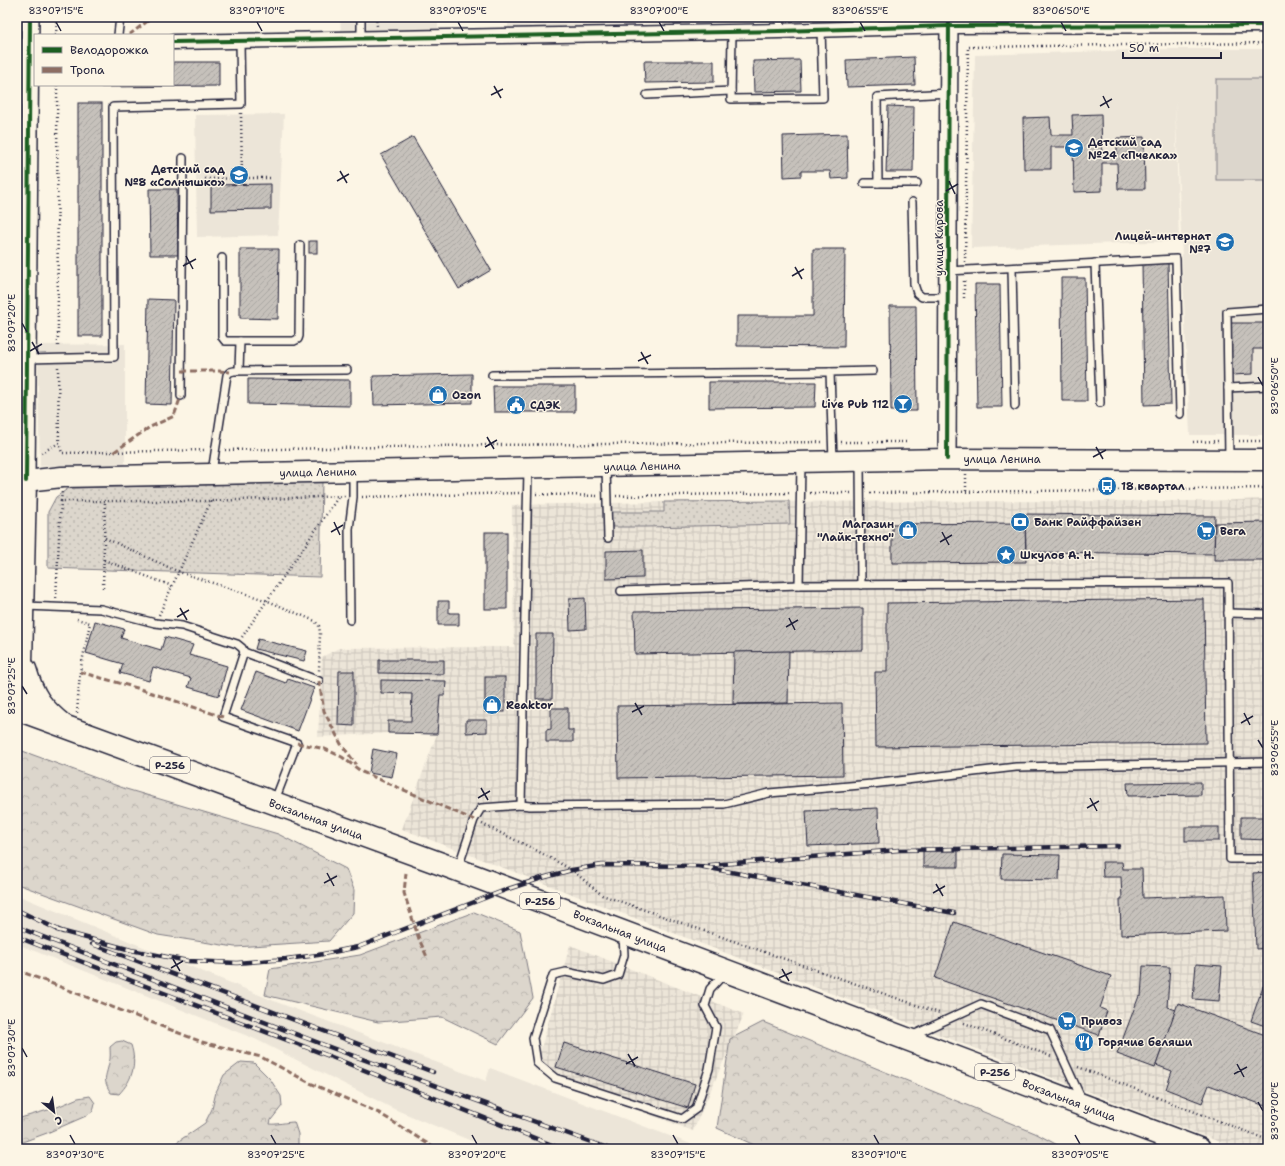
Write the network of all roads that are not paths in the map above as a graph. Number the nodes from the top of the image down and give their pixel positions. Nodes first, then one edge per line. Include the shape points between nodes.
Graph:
1 (30, 17) edge
2 (120, 17) edge
3 (361, 17) edge
4 (949, 22) edge
5 (855, 23) edge
6 (780, 24) edge
7 (1268, 24) edge
8 (821, 29) junction
9 (732, 31) junction
10 (118, 34) edge
11 (361, 38) junction
12 (240, 41) junction
13 (174, 42) edge
14 (33, 45) edge
15 (731, 91) junction
16 (949, 93) junction
17 (647, 95) dead end
18 (183, 158) dead end
19 (917, 182) dead end
20 (864, 183) dead end
21 (878, 183) junction
22 (912, 202) dead end
23 (300, 245) dead end
24 (222, 258) dead end
25 (1095, 263) junction
26 (1012, 268) junction
27 (948, 271) junction
28 (947, 297) junction
29 (1268, 309) edge
30 (240, 341) junction
31 (24, 353) edge
32 (239, 370) junction
33 (347, 370) dead end
34 (873, 371) dead end
35 (830, 372) junction
36 (492, 375) dead end
37 (1268, 386) edge
38 (1228, 388) junction
39 (181, 396) dead end
40 (1100, 403) dead end
41 (1015, 406) dead end
42 (1180, 414) dead end
43 (1229, 450) junction
44 (947, 459) junction
45 (1268, 460) edge
46 (860, 461) junction
47 (801, 462) junction
48 (833, 462) junction
49 (606, 466) junction
50 (528, 468) junction
51 (353, 471) junction
52 (212, 474) junction
53 (22, 482) edge
54 (608, 538) dead end
55 (799, 585) junction
56 (861, 585) junction
57 (621, 591) dead end
58 (23, 606) junction
59 (1228, 613) junction
60 (1268, 614) edge
61 (350, 620) dead end
62 (244, 652) junction
63 (20, 661) edge
64 (319, 681) road end
65 (19, 710) edge
66 (69, 728) junction
67 (1268, 762) edge
68 (1229, 763) junction
69 (274, 804) junction
70 (521, 805) junction
71 (1268, 859) edge
72 (458, 870) junction
73 (622, 932) junction
74 (726, 971) junction
75 (905, 1038) junction
76 (1084, 1106) junction
77 (1199, 1149) edge

1 - 14 street
2 - 10 lane
3 - 11 lane
4 - 5 street
4 - 7 street
4 - 16 street, улица Кирова
5 - 8 street
6 - 8 street
6 - 9 street
8 - 15 lane via 823,98 731,99
9 - 11 street
9 - 15 lane
11 - 12 street
12 - 13 street
12 - 31 lane via 241,104 113,107 114,356 58,358
14 - 31 street
15 - 17 lane
16 - 21 lane via 877,97
16 - 27 street, улица Кирова
18 - 39 lane
19 - 21 lane
20 - 21 lane
22 - 28 lane via 914,284 917,293 922,297
23 - 30 lane via 298,339
24 - 30 lane via 222,337 226,341
25 - 26 lane
25 - 40 lane
25 - 42 lane via 1176,259
26 - 27 lane
26 - 41 lane
27 - 28 street, улица Кирова
28 - 44 street, улица Кирова
29 - 38 lane via 1227,312
30 - 32 lane
31 - 53 street via 27,462
32 - 33 lane
32 - 52 lane via 228,375
34 - 35 lane
35 - 36 lane
35 - 48 lane
37 - 38 lane
38 - 43 lane
43 - 44 main road, улица Ленина
43 - 45 main road, улица Ленина
44 - 46 main road, улица Ленина
46 - 48 main road, улица Ленина
46 - 56 lane
47 - 48 main road, улица Ленина
47 - 49 main road, улица Ленина
47 - 55 lane
49 - 50 main road, улица Ленина
49 - 54 lane
50 - 51 main road, улица Ленина
50 - 70 lane
51 - 52 main road, улица Ленина
51 - 61 lane via 349,529
52 - 53 main road, улица Ленина via 62,477
53 - 58 main road
55 - 56 lane
55 - 57 lane
56 - 59 lane via 1228,583
58 - 62 lane via 102,608 155,623 182,626 237,644
58 - 63 main road
59 - 60 lane
59 - 68 lane
62 - 64 lane
62 - 69 lane via 223,717 297,743
63 - 65 main road
63 - 66 main road via 34,694 49,713
65 - 66 highway, Вокзальная улица / Р-256
66 - 69 highway, Вокзальная улица / Р-256
67 - 68 lane
68 - 70 lane via 1016,768 769,793 724,804
68 - 71 lane via 1230,859
69 - 72 highway, Вокзальная улица / Р-256
70 - 72 lane via 481,808 474,820
72 - 73 highway, Вокзальная улица / Р-256
73 - 74 highway, Вокзальная улица / Р-256
73 - 74 lane via 624,955 618,975 604,980 566,972 553,975 533,1038 537,1063 555,1078 682,1118 696,1109 709,1070 716,1027 705,1006 710,989
74 - 75 highway, Вокзальная улица / Р-256
75 - 76 highway, Вокзальная улица / Р-256
75 - 76 lane via 981,1004 1050,1030
76 - 77 highway, Вокзальная улица / Р-256

